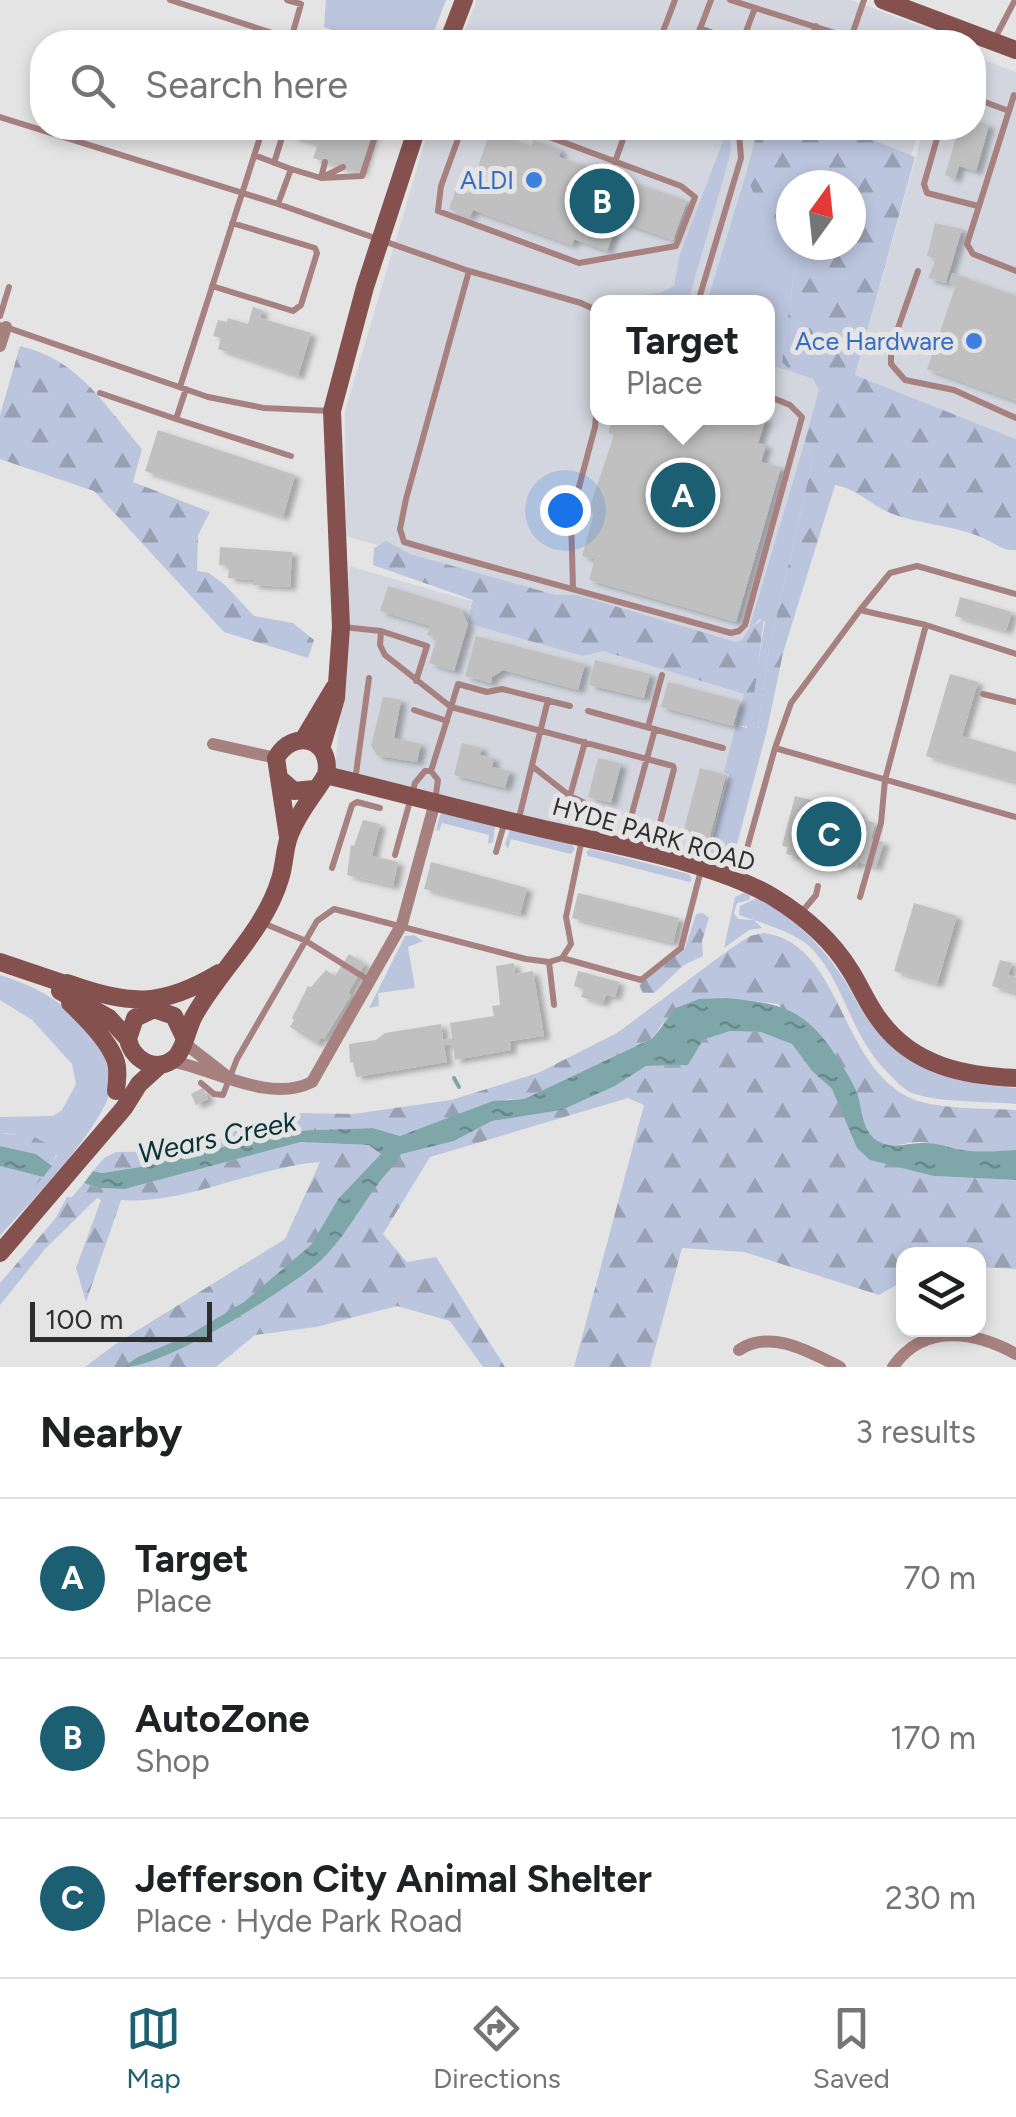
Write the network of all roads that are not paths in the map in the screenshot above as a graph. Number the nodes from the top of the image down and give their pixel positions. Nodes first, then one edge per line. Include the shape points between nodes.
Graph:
1 (170, 0) edge
2 (287, 0) edge
3 (464, 0) edge
4 (675, 0) edge
5 (711, 0) edge
6 (730, 0) edge
7 (864, 0) edge
8 (883, 0) edge
9 (1015, 0) edge
10 (754, 8) junction
11 (816, 26) junction
12 (700, 28) joint
13 (259, 30) edge
14 (294, 30) edge
15 (453, 30) edge
16 (664, 30) edge
17 (706, 30) edge
18 (744, 30) edge
19 (814, 30) edge
20 (826, 30) edge
21 (854, 30) edge
22 (963, 30) edge
23 (986, 38) edge
24 (993, 41) junction
25 (1016, 50) edge
26 (1015, 94) edge
27 (986, 102) edge
28 (1009, 111) junction
29 (0, 116) edge
30 (30, 126) edge
31 (75, 140) edge
32 (259, 140) edge
33 (281, 140) edge
34 (374, 140) edge
35 (412, 140) edge
36 (458, 140) edge
37 (556, 140) edge
38 (622, 140) edge
39 (740, 140) edge
40 (937, 140) edge
41 (254, 155) junction
42 (325, 162) dead end
43 (614, 162) junction
44 (274, 163) junction
45 (343, 167) dead end
46 (291, 170) junction
47 (320, 178) junction
48 (242, 193) junction
49 (278, 204) junction
50 (978, 206) junction
51 (232, 223) junction
52 (381, 239) junction
53 (469, 271) junction
54 (918, 271) dead end
55 (1016, 271) edge
56 (212, 286) junction
57 (9, 287) dead end
58 (700, 295) edge
59 (590, 306) edge
60 (2, 322) edge
61 (0, 346) edge
62 (183, 388) junction
63 (100, 393) dead end
64 (775, 399) edge
65 (332, 411) junction
66 (1016, 418) edge
67 (176, 419) junction
68 (595, 425) edge
69 (291, 456) dead end
70 (573, 588) junction
71 (1016, 594) edge
72 (860, 610) junction
73 (926, 625) junction
74 (342, 627) junction
75 (381, 630) junction
76 (1016, 654) edge
77 (662, 674) dead end
78 (369, 678) dead end
79 (416, 681) junction
80 (335, 688) junction
81 (983, 694) dead end
82 (548, 700) junction
83 (1016, 702) edge
84 (570, 706) dead end
85 (451, 707) junction
86 (414, 710) dead end
87 (588, 711) dead end
88 (447, 721) junction
89 (652, 728) junction
90 (541, 730) junction
91 (303, 740) junction
92 (585, 742) junction
93 (213, 744) dead end
94 (322, 748) junction
95 (724, 748) dead end
96 (775, 748) junction
97 (276, 758) junction
98 (646, 759) junction
99 (532, 766) junction
100 (431, 771) junction
101 (278, 778) junction
102 (885, 780) junction
103 (320, 782) junction
104 (358, 790) junction
105 (411, 796) junction
106 (570, 796) junction
107 (435, 802) junction
108 (380, 808) dead end
109 (1016, 817) edge
110 (512, 822) junction
111 (288, 837) junction
112 (585, 838) junction
113 (622, 848) junction
114 (496, 852) dead end
115 (395, 854) dead end
116 (652, 855) junction
117 (332, 868) dead end
118 (701, 869) junction
119 (738, 880) junction
120 (818, 886) dead end
121 (860, 897) dead end
122 (800, 915) junction
123 (259, 922) junction
124 (402, 924) junction
125 (306, 941) junction
126 (562, 958) junction
127 (549, 962) junction
128 (4, 963) edge
129 (228, 967) junction
130 (371, 982) junction
131 (59, 985) junction
132 (554, 1005) dead end
133 (148, 1010) junction
134 (167, 1012) junction
135 (184, 1040) junction
136 (128, 1043) junction
137 (165, 1063) junction
138 (230, 1078) junction
139 (1016, 1078) edge
140 (201, 1083) dead end
141 (116, 1091) junction
142 (97, 1140) junction
143 (0, 1254) edge
144 (738, 1350) dead end
145 (1016, 1354) edge
146 (840, 1367) edge
147 (893, 1367) edge

1 - 13 lane
2 - 14 lane via 300,4
3 - 15 main road
4 - 16 lane
5 - 12 lane
6 - 10 lane
7 - 21 lane
8 - 22 main road
9 - 24 lane
10 - 11 lane
10 - 18 lane
11 - 19 lane
11 - 20 lane
12 - 17 lane
23 - 24 main road
24 - 25 main road
26 - 28 lane
27 - 28 lane
28 - 50 lane
29 - 30 lane
31 - 48 lane
32 - 41 lane
33 - 44 lane
34 - 47 lane via 362,176
35 - 52 main road
36 - 43 lane via 438,211 579,263 676,246 695,196
37 - 43 lane
38 - 43 lane
39 - 58 lane
40 - 50 lane via 927,193
41 - 44 lane
41 - 48 lane
42 - 47 lane
44 - 46 lane
45 - 47 lane
46 - 47 lane
46 - 49 lane
48 - 49 lane
48 - 51 lane
49 - 52 lane
50 - 55 lane via 966,244 973,254
51 - 56 lane
51 - 56 lane via 315,248 301,305 293,311
52 - 53 lane
52 - 65 main road
53 - 59 lane
53 - 70 lane via 406,499 404,542
54 - 66 lane via 891,364 905,380 954,390
56 - 62 lane
57 - 60 lane
60 - 61 street
60 - 62 lane
62 - 65 lane via 264,408
62 - 67 lane
63 - 67 lane
64 - 70 lane via 802,417 739,631
65 - 74 main road
67 - 69 lane
68 - 70 lane via 571,517
71 - 72 lane via 917,566 890,573
72 - 73 lane
72 - 96 lane via 791,704
73 - 76 lane
73 - 102 lane
74 - 75 lane
74 - 80 main road
75 - 79 lane via 381,650
75 - 79 lane via 428,646
77 - 89 lane
78 - 104 lane
79 - 85 lane
80 - 91 main road
80 - 94 main road
81 - 83 lane
82 - 84 lane
82 - 85 lane via 458,684
82 - 90 lane
85 - 88 lane
85 - 90 lane
86 - 88 lane
87 - 89 lane
88 - 100 lane
89 - 95 lane
89 - 98 lane
90 - 92 lane
90 - 99 lane
91 - 94 main road
91 - 97 main road
92 - 98 lane
92 - 106 lane
93 - 97 street
94 - 103 main road
96 - 102 lane
96 - 119 lane
97 - 101 main road
98 - 113 lane
98 - 116 lane via 674,770
99 - 106 lane
99 - 110 lane
100 - 105 lane via 420,775
100 - 107 lane via 438,780
101 - 103 main road via 294,791
101 - 111 main road
102 - 109 lane
102 - 121 lane
103 - 104 main road, HYDE PARK ROAD
103 - 111 main road
104 - 105 main road, HYDE PARK ROAD
104 - 108 lane
104 - 117 lane
105 - 107 main road, HYDE PARK ROAD
105 - 115 lane
106 - 112 lane via 592,809
107 - 110 main road, HYDE PARK ROAD
107 - 124 street
110 - 112 main road, HYDE PARK ROAD
110 - 114 lane
111 - 123 main road via 280,880
112 - 113 main road, HYDE PARK ROAD
112 - 126 lane via 566,917 571,944
113 - 116 main road, HYDE PARK ROAD
116 - 118 main road, HYDE PARK ROAD
118 - 119 main road, HYDE PARK ROAD
118 - 126 lane via 681,948 640,980
119 - 122 main road, HYDE PARK ROAD
120 - 122 lane
122 - 139 main road, HYDE PARK ROAD via 827,939 902,1044 953,1070
123 - 125 lane
123 - 129 main road
124 - 125 lane via 334,908
124 - 127 lane
124 - 130 street
125 - 130 lane
125 - 138 lane
126 - 127 lane
127 - 132 lane
128 - 131 main road
129 - 131 main road via 161,999
129 - 134 main road via 192,1000
129 - 135 main road
130 - 138 street via 312,1082 276,1088
131 - 133 main road via 116,1008
131 - 136 main road via 109,1018
131 - 141 main road via 114,1056
133 - 134 main road
133 - 136 main road via 131,1024
134 - 135 main road via 180,1022
135 - 137 main road
135 - 138 street
136 - 137 main road via 142,1061
136 - 141 main road
137 - 138 street
137 - 142 main road via 139,1084
138 - 140 lane via 218,1096
141 - 142 main road
142 - 143 main road
144 - 146 street via 754,1340 772,1340
145 - 147 street via 968,1336 934,1335

